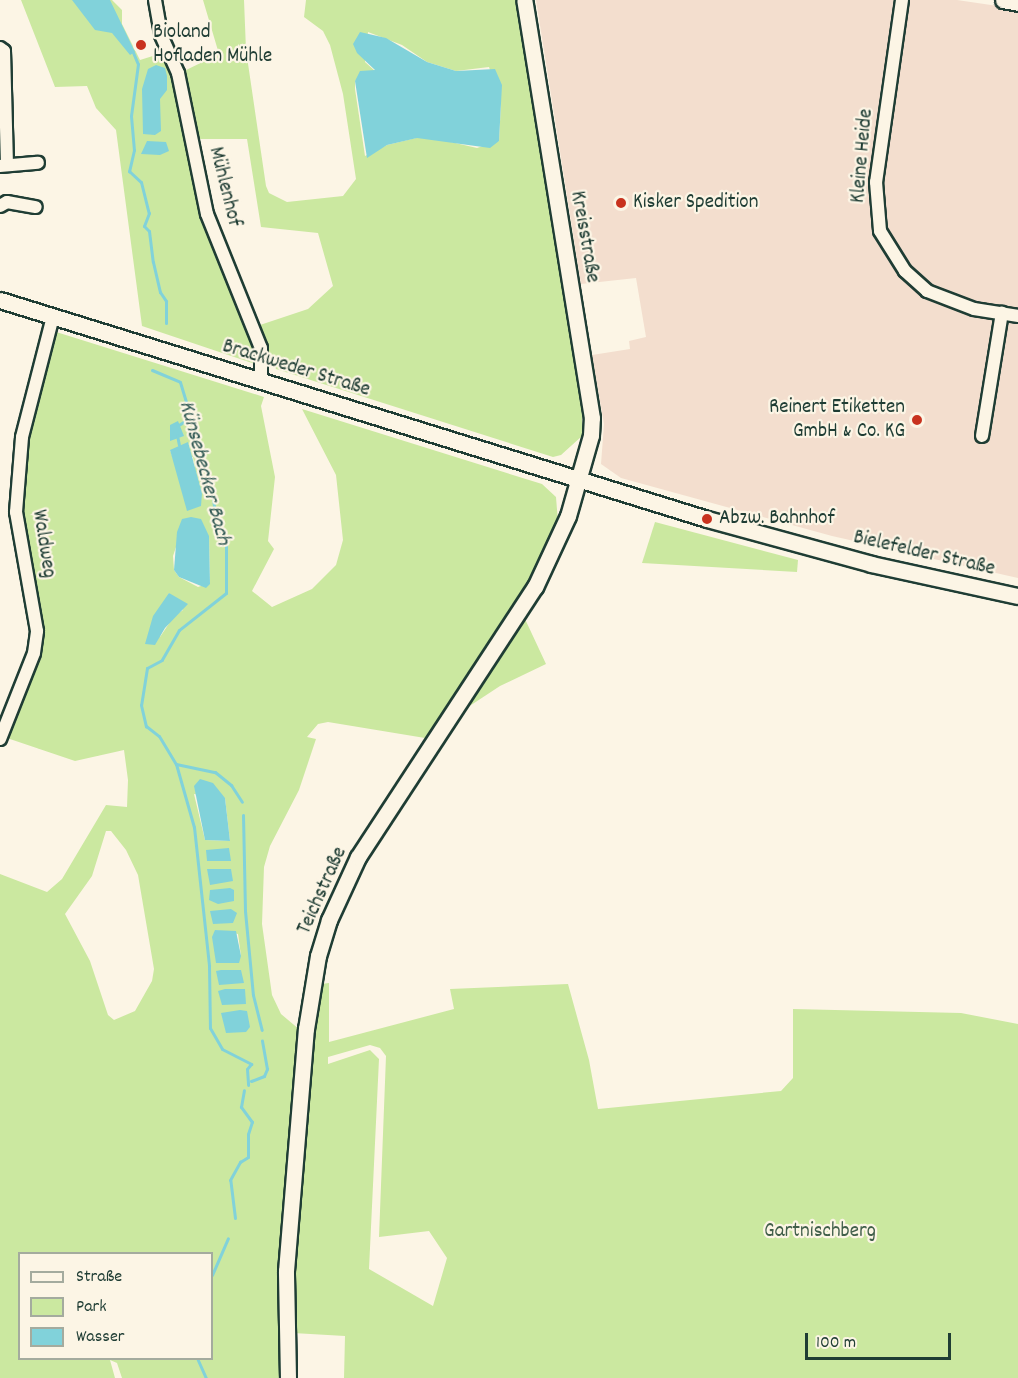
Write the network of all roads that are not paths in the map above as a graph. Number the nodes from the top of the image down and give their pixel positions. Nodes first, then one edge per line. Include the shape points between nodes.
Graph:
1 (155, 0) edge
2 (524, 0) edge
3 (902, 0) edge
4 (1003, 0) edge
5 (1018, 3) edge
6 (0, 48) edge
7 (38, 163) dead end
8 (3, 166) edge
9 (0, 206) edge
10 (36, 207) dead end
11 (0, 300) edge
12 (1002, 313) junction
13 (53, 316) junction
14 (1018, 316) edge
15 (261, 380) junction
16 (982, 436) dead end
17 (579, 479) junction
18 (1018, 596) edge
19 (0, 739) edge
20 (288, 1378) edge

1 - 15 street, Mühlenhof via 160,34 177,73 207,214 261,348
2 - 17 street, Kreisstraße via 592,418
3 - 12 street, Kleine Heide via 876,182 880,231 905,271 927,291 974,309
4 - 5 street
6 - 8 street
7 - 8 street
9 - 10 street via 7,202
11 - 13 street, Brackweder Straße
12 - 14 street, Kleine Heide
12 - 16 street
13 - 15 street, Brackweder Straße
13 - 19 street, Waldweg via 22,437 16,503 17,533 37,631 34,653
15 - 17 street, Brackweder Straße
17 - 18 street, Bielefelder Straße via 815,550
17 - 20 street, Teichstraße via 568,516 524,608 358,857 329,920 318,956 306,1029 286,1271

